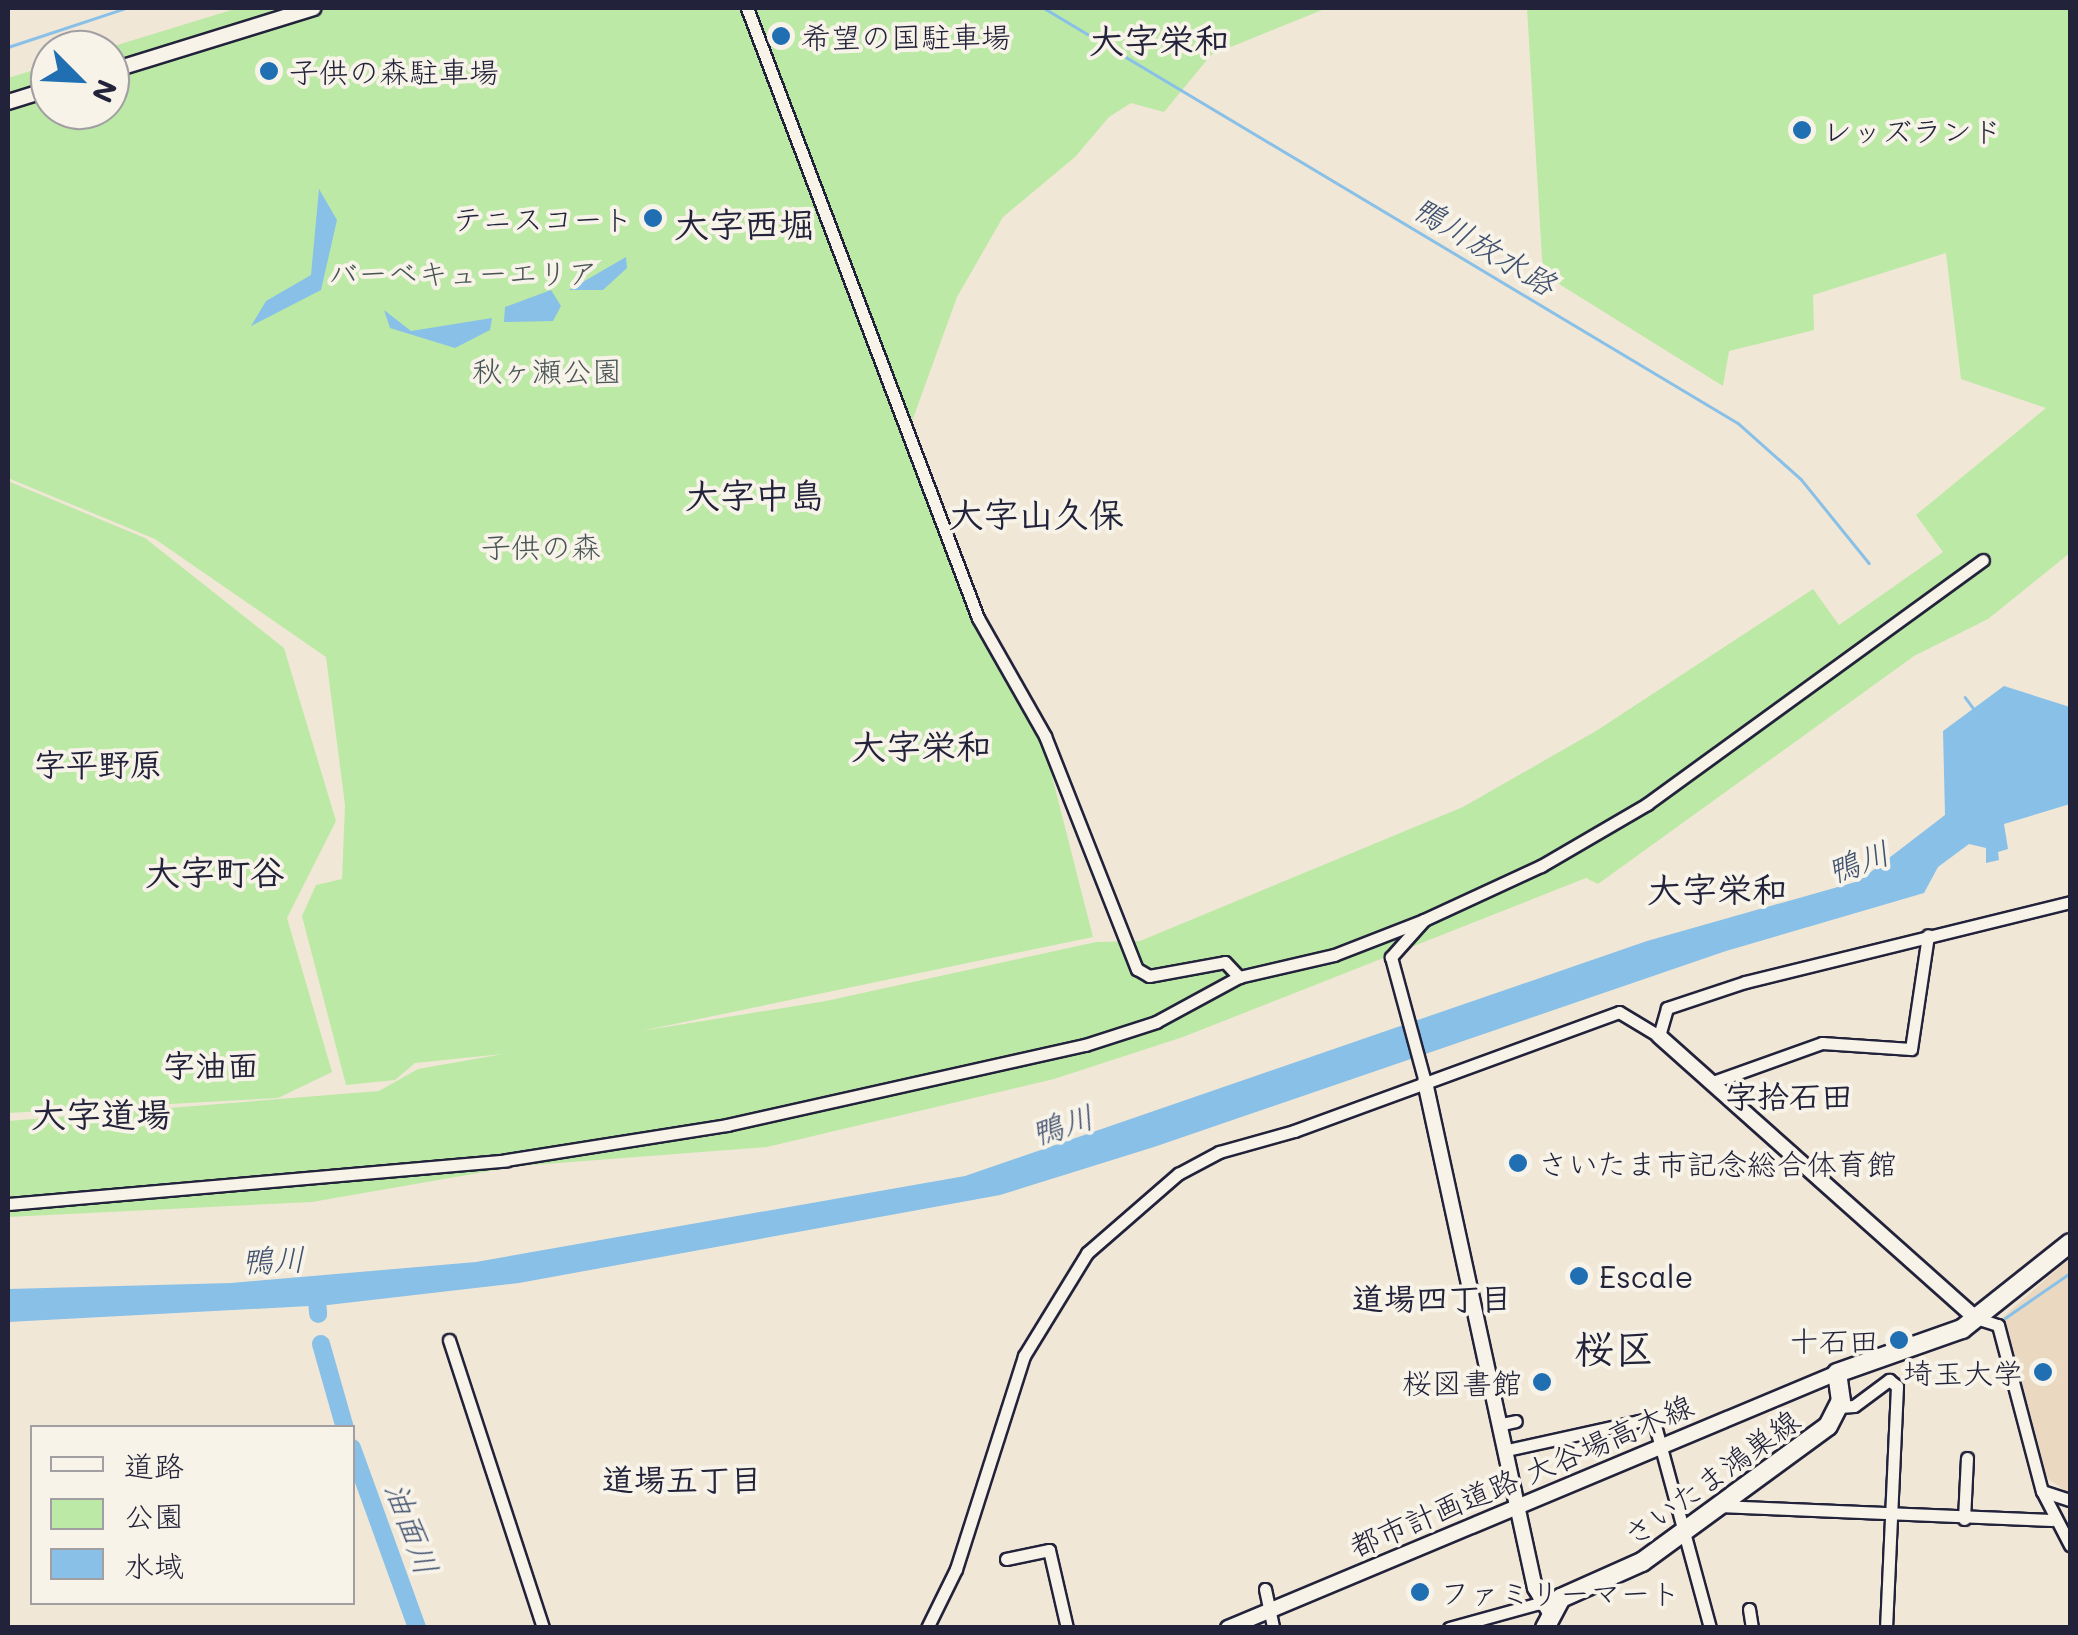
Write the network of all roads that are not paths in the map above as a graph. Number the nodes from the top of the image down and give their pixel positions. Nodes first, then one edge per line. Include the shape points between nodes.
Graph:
1 (313, 8) edge
2 (747, 8) edge
3 (130, 65) edge
4 (1983, 560) dead end
5 (2070, 902) edge
6 (1424, 920) junction
7 (1928, 935) junction
8 (1240, 976) junction
9 (1659, 1036) junction
10 (1424, 1080) junction
11 (1713, 1082) junction
12 (8, 1204) edge
13 (2070, 1244) edge
14 (1976, 1318) junction
15 (448, 1340) dead end
16 (1836, 1374) junction
17 (1839, 1407) junction
18 (1684, 1411) dead end
19 (1653, 1418) junction
20 (1660, 1447) junction
21 (1507, 1450) junction
22 (1968, 1458) dead end
23 (2042, 1490) junction
24 (2070, 1500) edge
25 (1718, 1506) junction
26 (1519, 1507) junction
27 (1891, 1516) junction
28 (1964, 1519) junction
29 (2052, 1520) junction
30 (1686, 1531) junction
31 (2070, 1545) edge
32 (1006, 1559) dead end
33 (1265, 1589) dead end
34 (1749, 1609) dead end
35 (1269, 1610) junction
36 (1545, 1614) edge
37 (543, 1628) edge
38 (927, 1628) edge
39 (1067, 1628) edge
40 (1228, 1628) edge
41 (1273, 1628) edge
42 (1449, 1628) edge
43 (1710, 1628) edge
44 (1752, 1628) edge
45 (1886, 1628) edge

1 - 3 street
2 - 8 street via 978,618 1045,736 1133,962 1142,976 1225,962
4 - 6 street via 1647,804 1541,866
5 - 7 street
6 - 8 street via 1347,951
6 - 10 street via 1392,951
7 - 9 street via 1796,966 1667,1008
7 - 11 street via 1911,1050 1822,1043
8 - 12 street via 1156,1022 1084,1046 727,1125 506,1160
9 - 10 street via 1619,1012
9 - 11 street
10 - 21 street via 1509,1422
10 - 38 street via 1218,1152 1178,1174 1087,1253 1014,1377 984,1489
11 - 14 street
13 - 14 main road
14 - 16 main road via 1919,1348
14 - 23 street via 1998,1326
15 - 37 street
16 - 17 main road, さいたま鴻巣線
16 - 20 street, 都市計画道路 大谷場高木線
17 - 25 main road, さいたま鴻巣線 via 1828,1426
17 - 27 street via 1854,1406 1889,1380 1897,1386
18 - 19 street
19 - 20 street
19 - 21 street
20 - 26 street, 都市計画道路 大谷場高木線
20 - 30 street
21 - 26 street
22 - 28 street
23 - 24 street
23 - 29 street
25 - 27 street
25 - 30 main road, さいたま鴻巣線
26 - 35 street, 都市計画道路 大谷場高木線
26 - 36 street
27 - 28 street
27 - 45 street
28 - 29 street
29 - 31 street
30 - 36 main road, さいたま鴻巣線 via 1623,1574 1561,1598
30 - 43 street
32 - 39 street via 1049,1550
33 - 35 street
34 - 44 street
35 - 40 street, 都市計画道路 大谷場高木線
35 - 41 street
36 - 42 street

